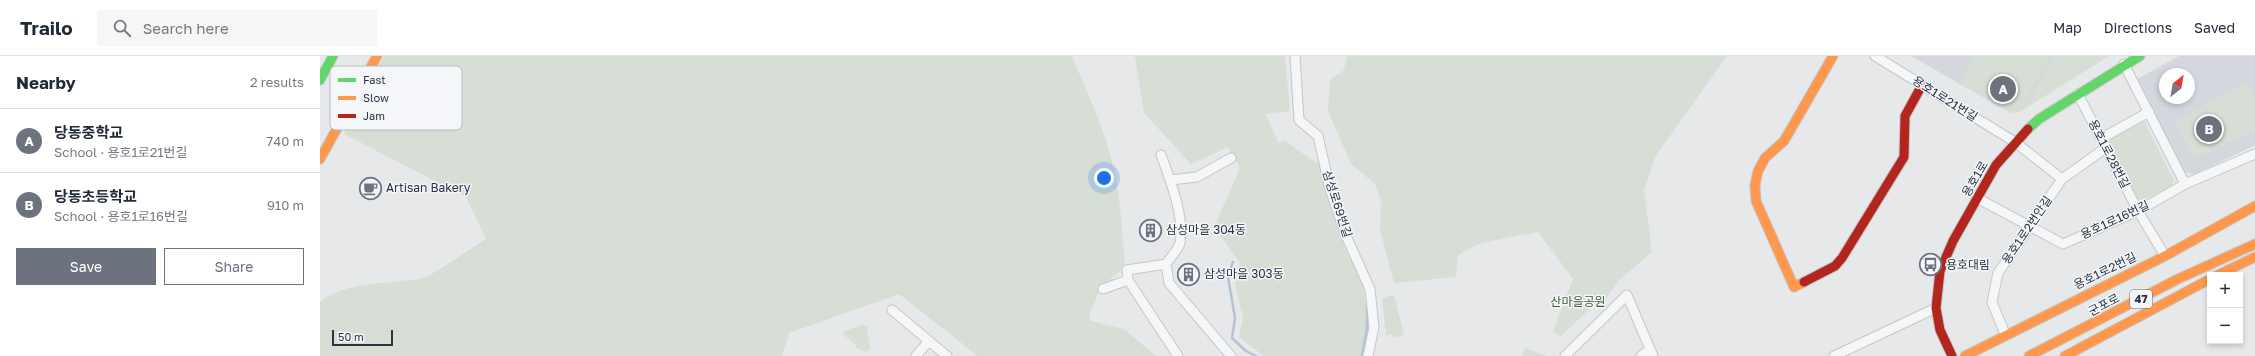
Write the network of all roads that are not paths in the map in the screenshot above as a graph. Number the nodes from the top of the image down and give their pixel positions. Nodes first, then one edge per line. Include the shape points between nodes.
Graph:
1 (333, 56) edge
2 (377, 56) edge
3 (1295, 56) edge
4 (1833, 56) edge
5 (1875, 56) edge
6 (2136, 57) edge
7 (2124, 64) junction
8 (371, 66) edge
9 (320, 80) edge
10 (1922, 85) junction
11 (2078, 94) junction
12 (2149, 112) junction
13 (336, 130) edge
14 (2102, 138) junction
15 (2015, 142) junction
16 (2107, 147) junction
17 (2255, 154) edge
18 (1160, 155) dead end
19 (1230, 158) dead end
20 (320, 159) edge
21 (2062, 179) junction
22 (1170, 180) junction
23 (2185, 184) junction
24 (1978, 198) junction
25 (2255, 206) edge
26 (2138, 211) junction
27 (2028, 227) junction
28 (2255, 244) edge
29 (2165, 256) junction
30 (2255, 257) edge
31 (1166, 264) junction
32 (2224, 272) edge
33 (1128, 280) junction
34 (2207, 282) edge
35 (1103, 290) dead end
36 (1936, 308) junction
37 (892, 310) dead end
38 (2005, 334) junction
39 (929, 342) junction
40 (1652, 353) edge
41 (916, 356) edge
42 (946, 356) edge
43 (1178, 356) edge
44 (1231, 356) edge
45 (1368, 356) edge
46 (1565, 356) edge
47 (1642, 356) edge
48 (1834, 356) edge
49 (1952, 356) edge
50 (1965, 356) edge
51 (2029, 356) edge
52 (2065, 356) edge

1 - 9 street
2 - 8 street
3 - 45 street, 삼성로69번길 via 1299,120 1318,136 1332,196 1347,238 1370,289 1374,327
4 - 10 street via 1784,141 1765,158 1758,171 1755,185 1756,201 1794,287 1835,266 1842,258 1904,157 1905,116
5 - 10 street, 용호1로21번길
6 - 7 street, 용호1로
7 - 11 street, 용호1로
7 - 12 street
10 - 15 street, 용호1로21번길
11 - 14 street, 용호1로28번길
11 - 15 street, 용호1로 via 2039,119
12 - 14 street
12 - 23 street
13 - 20 street
14 - 16 street, 용호1로28번길
15 - 21 street, 용호1로21번길
15 - 24 street, 용호1로 via 1996,165
16 - 21 street, 용호1로2번안길
16 - 26 street, 용호1로28번길
17 - 23 street, 용호1로16번길
18 - 22 street
19 - 22 street via 1197,177
21 - 27 street, 용호1로2번안길
22 - 31 street via 1180,225 1180,245
23 - 26 street, 용호1로16번길
24 - 27 street, 용호1로16번길
24 - 36 street, 용호1로 via 1953,241 1940,271
25 - 29 street, 용호1로2번길
26 - 27 street, 용호1로16번길 via 2063,244
26 - 29 street, 용호1로28번길
27 - 38 street, 용호1로2번안길 via 1998,274 1992,302
28 - 51 street, 군포로 / 47 via 2178,279
29 - 38 street, 용호1로2번길
30 - 32 street
31 - 33 street via 1127,270
31 - 44 street via 1168,283
33 - 35 street
33 - 43 street
34 - 52 street, 47
36 - 48 street
36 - 49 street, 용호1로 via 1940,330
37 - 39 street
38 - 50 street, 용호1로2번길
39 - 41 street
39 - 42 street
40 - 46 street via 1627,295
40 - 47 street

